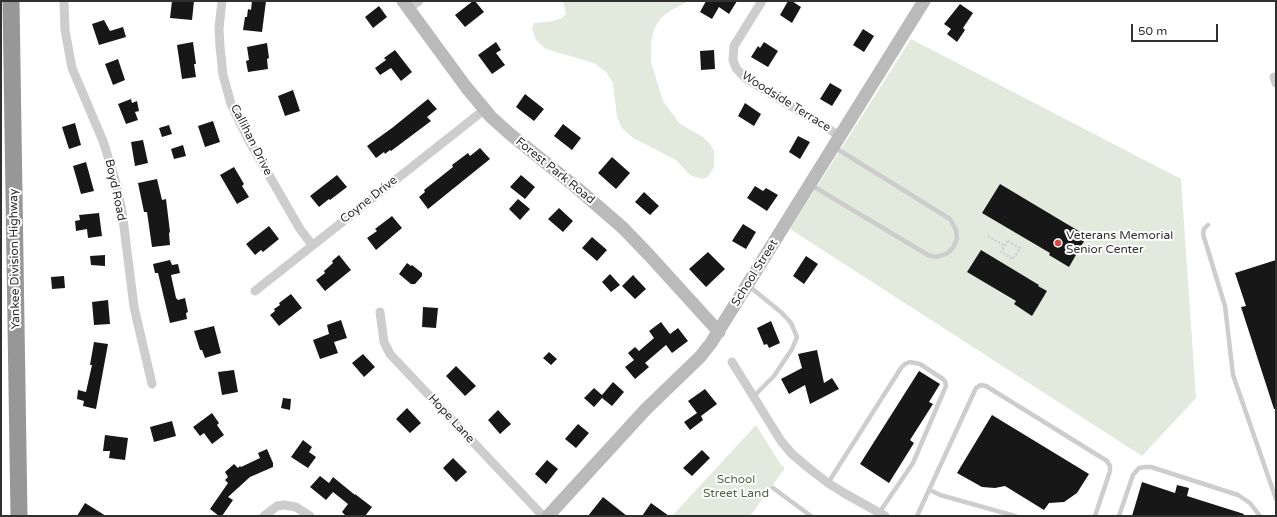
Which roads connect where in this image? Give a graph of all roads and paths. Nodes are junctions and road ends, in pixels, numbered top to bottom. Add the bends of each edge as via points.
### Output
1 (11, 1) edge
2 (64, 1) edge
3 (222, 1) edge
4 (762, 1) edge
5 (924, 1) edge
6 (410, 3) edge
7 (484, 110) junction
8 (836, 141) junction
9 (810, 184) junction
10 (1208, 226) dead end
11 (988, 236) dead end
12 (312, 245) junction
13 (1005, 246) junction
14 (747, 285) junction
15 (255, 291) dead end
16 (380, 312) dead end
17 (719, 332) junction
18 (732, 362) dead end
19 (152, 384) dead end
20 (754, 396) junction
21 (828, 483) junction
22 (773, 488) dead end
23 (930, 490) junction
24 (1276, 499) edge
25 (882, 514) edge
26 (19, 516) edge
27 (264, 516) edge
28 (310, 516) edge
29 (543, 516) edge
30 (548, 516) edge
31 (811, 516) edge
32 (917, 516) edge
33 (1015, 516) edge
34 (1095, 516) edge
35 (1119, 516) edge
36 (1260, 516) edge

1 - 26 highway, Yankee Division Highway
2 - 19 street, Boyd Road via 66,36 72,68 103,141 115,178 122,211 134,307
3 - 12 street, Callihan Drive via 220,47 223,75 231,104 238,122 300,229
4 - 8 street, Woodside Terrace via 734,46 736,68 745,78
5 - 8 street, School Street
6 - 7 street, Forest Park Road
7 - 12 street, Coyne Drive
7 - 17 street, Forest Park Road via 623,228
8 - 9 street, School Street
8 - 9 lane via 950,219 956,230 954,246 943,255 928,255
9 - 14 street, School Street
10 - 24 lane via 1203,234 1225,306 1233,375
11 - 13 path
12 - 15 street, Coyne Drive
13 - 13 path via 1008,241 1020,248 1013,259 1001,252
14 - 17 street, School Street
14 - 20 lane via 782,313 791,323 797,337 792,350 774,376
16 - 29 street, Hope Lane via 384,342 390,354
17 - 30 street, School Street via 700,357 646,409
18 - 20 street
20 - 21 street via 781,441 797,458
21 - 25 street
21 - 25 lane via 904,364 920,364 943,379 946,386 915,459
22 - 31 lane
23 - 32 lane
23 - 33 lane
23 - 34 lane via 976,388 984,385 1108,463 1110,470
27 - 28 street via 277,506 288,505 299,508
35 - 36 lane via 1132,475 1139,468 1148,467 1238,494 1250,503

